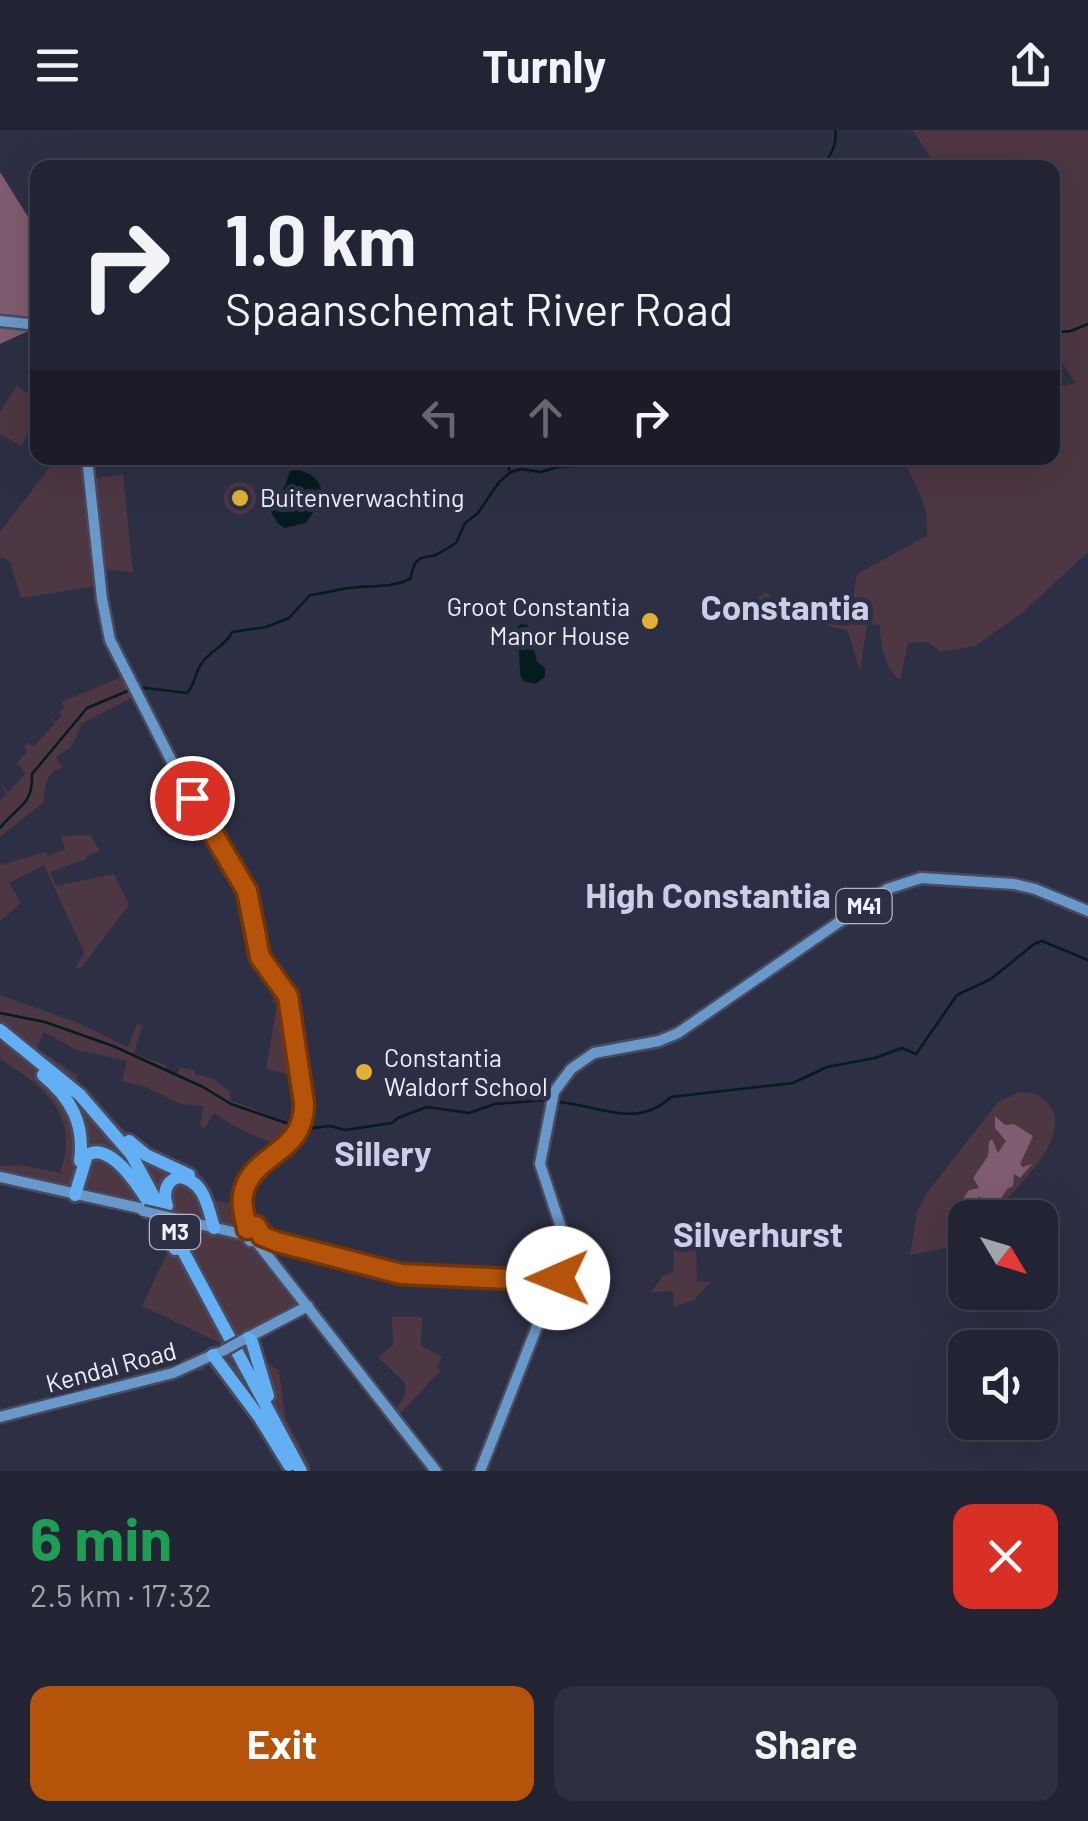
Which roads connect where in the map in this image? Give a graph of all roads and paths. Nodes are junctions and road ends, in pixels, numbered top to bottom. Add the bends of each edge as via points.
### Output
1 (0, 321) edge
2 (30, 324) edge
3 (88, 465) edge
4 (1088, 912) edge
5 (4, 1038) edge
6 (80, 1094) junction
7 (0, 1178) edge
8 (73, 1193) junction
9 (208, 1205) junction
10 (243, 1210) junction
11 (176, 1218) junction
12 (194, 1220) junction
13 (218, 1227) junction
14 (259, 1236) junction
15 (184, 1264) junction
16 (557, 1281) junction
17 (208, 1294) junction
18 (302, 1306) junction
19 (250, 1338) junction
20 (218, 1353) junction
21 (0, 1417) edge
22 (293, 1471) edge
23 (302, 1471) edge
24 (438, 1471) edge
25 (480, 1471) edge

1 - 2 main road
3 - 10 main road via 105,619 115,652 247,891 260,957 292,995 303,1120 292,1140 248,1181
4 - 16 main road, M41 via 1024,885 907,880 678,1033 594,1053 554,1092 540,1164 564,1239
5 - 6 highway, M3
5 - 8 highway via 60,1090 76,1116 82,1147
5 - 15 highway, M3 via 115,1141
6 - 13 highway via 139,1150 197,1181
6 - 17 highway, M3 via 137,1163
7 - 8 main road
8 - 11 main road, bridge
8 - 15 highway via 87,1155 110,1155
9 - 12 highway
9 - 13 highway
9 - 17 highway via 188,1178 174,1178 166,1187 168,1210
10 - 13 main road via 241,1228
10 - 14 main road
11 - 12 main road
11 - 13 main road
12 - 13 main road
13 - 14 main road
14 - 16 main road via 401,1274
14 - 18 main road
15 - 22 highway, M3
16 - 25 main road, M41
17 - 23 highway, M3
18 - 19 main road, Kendal Road
18 - 24 main road
19 - 20 main road, Kendal Road, bridge
19 - 23 highway
20 - 21 main road, Kendal Road via 173,1373
20 - 22 highway

